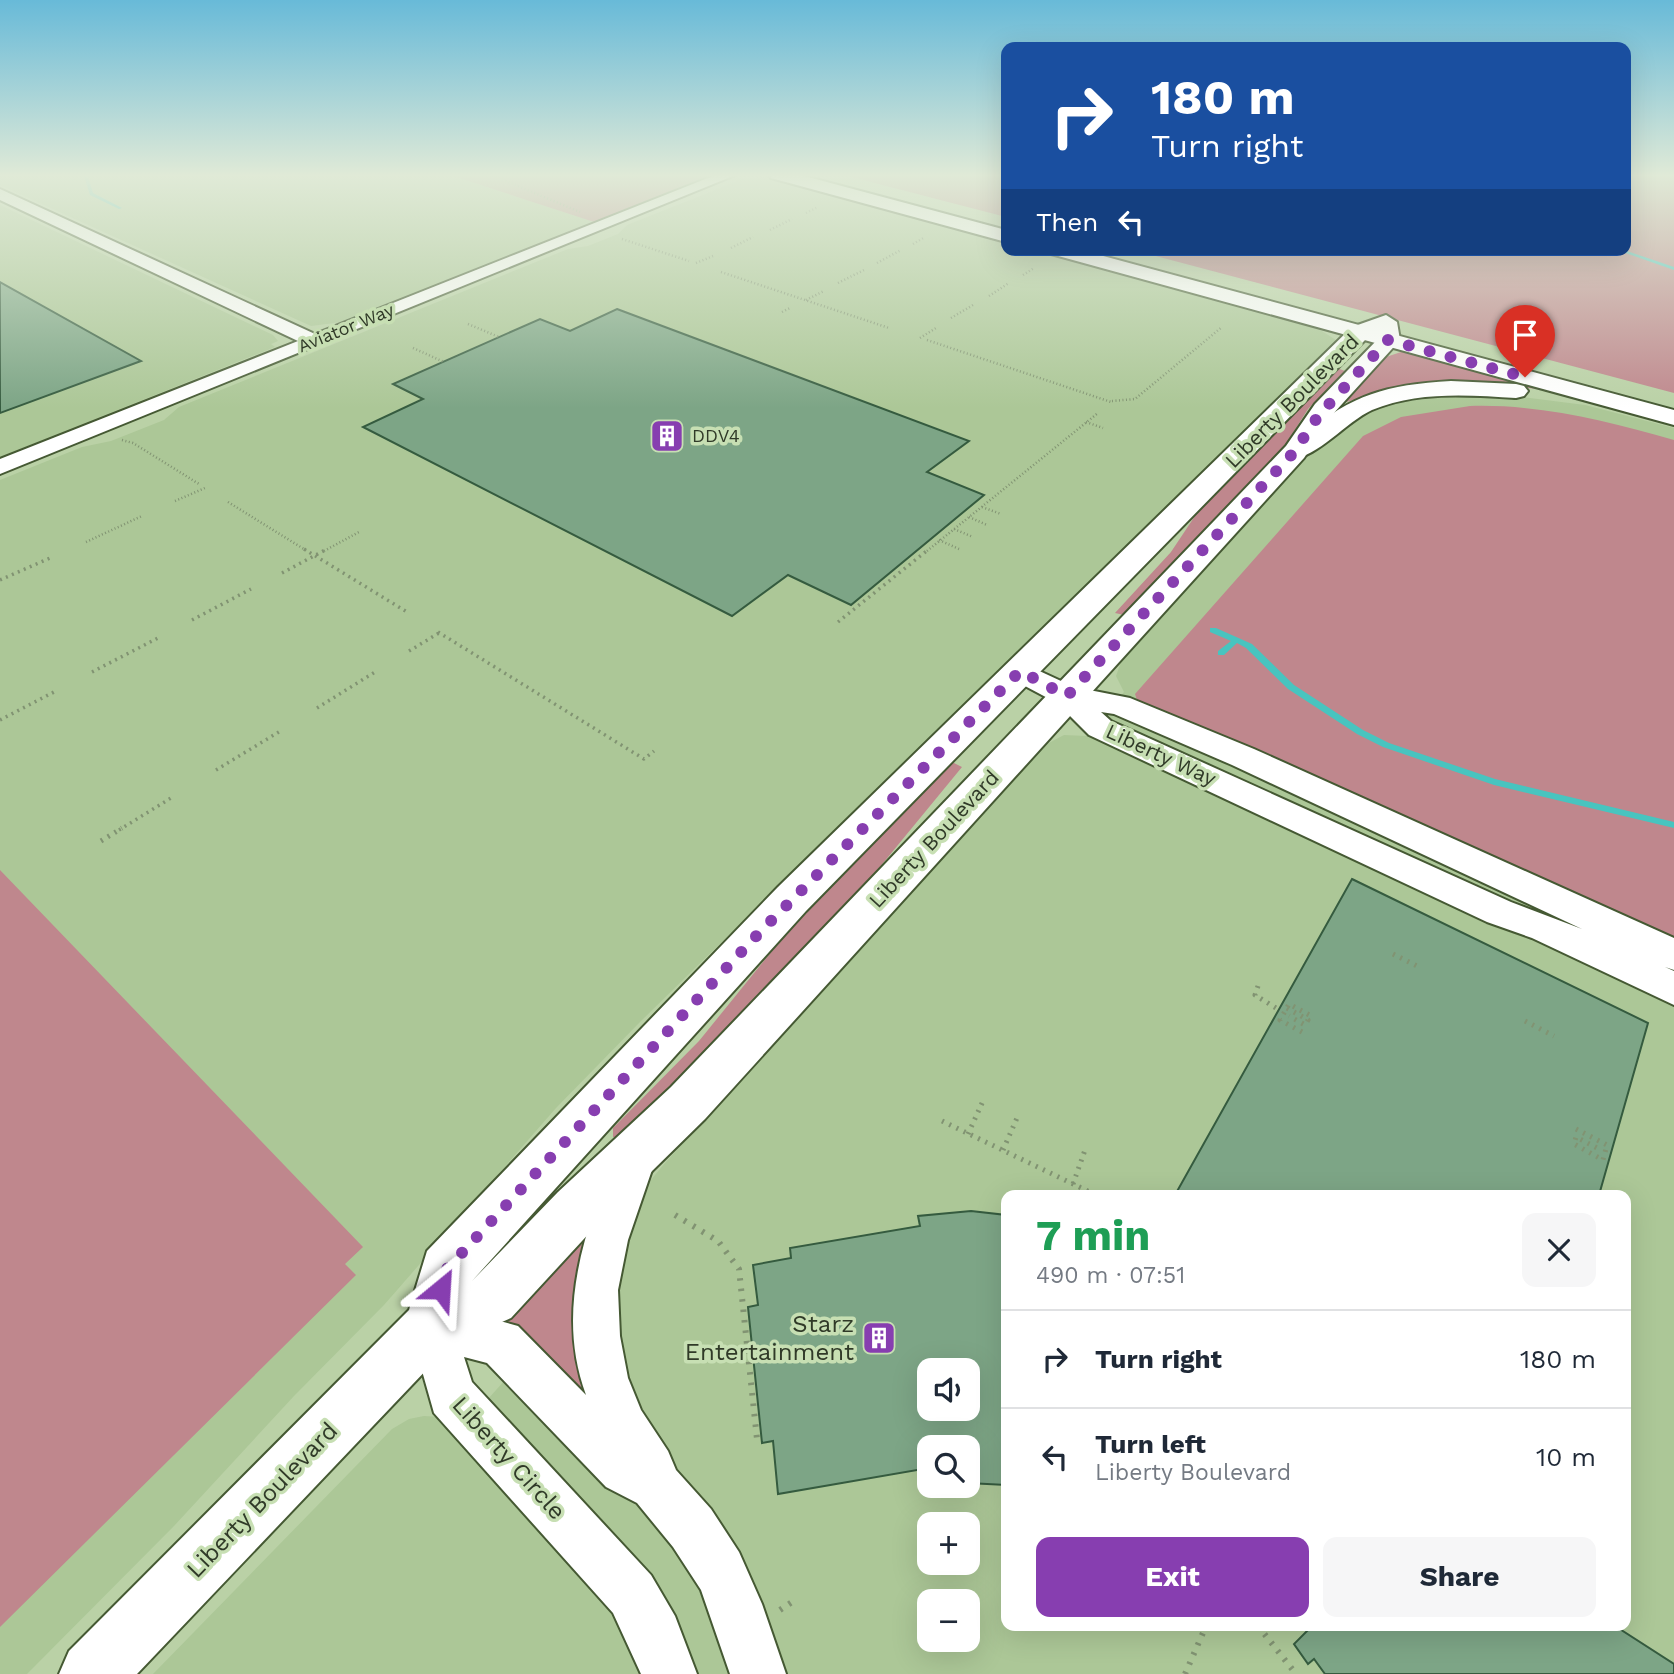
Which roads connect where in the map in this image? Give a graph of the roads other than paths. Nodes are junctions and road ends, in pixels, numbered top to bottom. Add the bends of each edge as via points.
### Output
1 (124, 252) edge
2 (536, 252) edge
3 (1080, 256) edge
4 (1135, 256) edge
5 (1387, 331) junction
6 (1360, 332) junction
7 (314, 341) junction
8 (1674, 399) edge
9 (1674, 420) edge
10 (1294, 452) junction
11 (0, 467) edge
12 (1020, 671) junction
13 (1067, 696) junction
14 (1674, 955) edge
15 (1674, 989) edge
16 (638, 1151) junction
17 (432, 1325) junction
18 (655, 1485) junction
19 (92, 1674) edge
20 (669, 1674) edge
21 (758, 1674) edge

1 - 7 street
2 - 7 street, Aviator Way
3 - 6 street
4 - 5 street
5 - 6 street, Liberty Boulevard
5 - 8 street
5 - 9 street
5 - 10 street, Liberty Boulevard
6 - 12 street, Liberty Boulevard
7 - 11 street, Aviator Way
9 - 10 street via 1537,393 1482,388 1424,391 1357,407
10 - 13 street, Liberty Boulevard
12 - 13 street
12 - 17 street, Liberty Boulevard via 758,934 446,1270
13 - 14 street, Liberty Way via 1120,705 1243,757
13 - 15 street, Liberty Way via 1100,728
13 - 16 street, Liberty Boulevard
16 - 17 street, Liberty Boulevard via 492,1299
16 - 18 street via 606,1240 595,1290 594,1324 607,1390
17 - 18 street via 501,1343 624,1469
17 - 19 street, Liberty Boulevard
17 - 20 street, Liberty Circle via 451,1395 632,1594
18 - 21 street via 692,1528 720,1571

